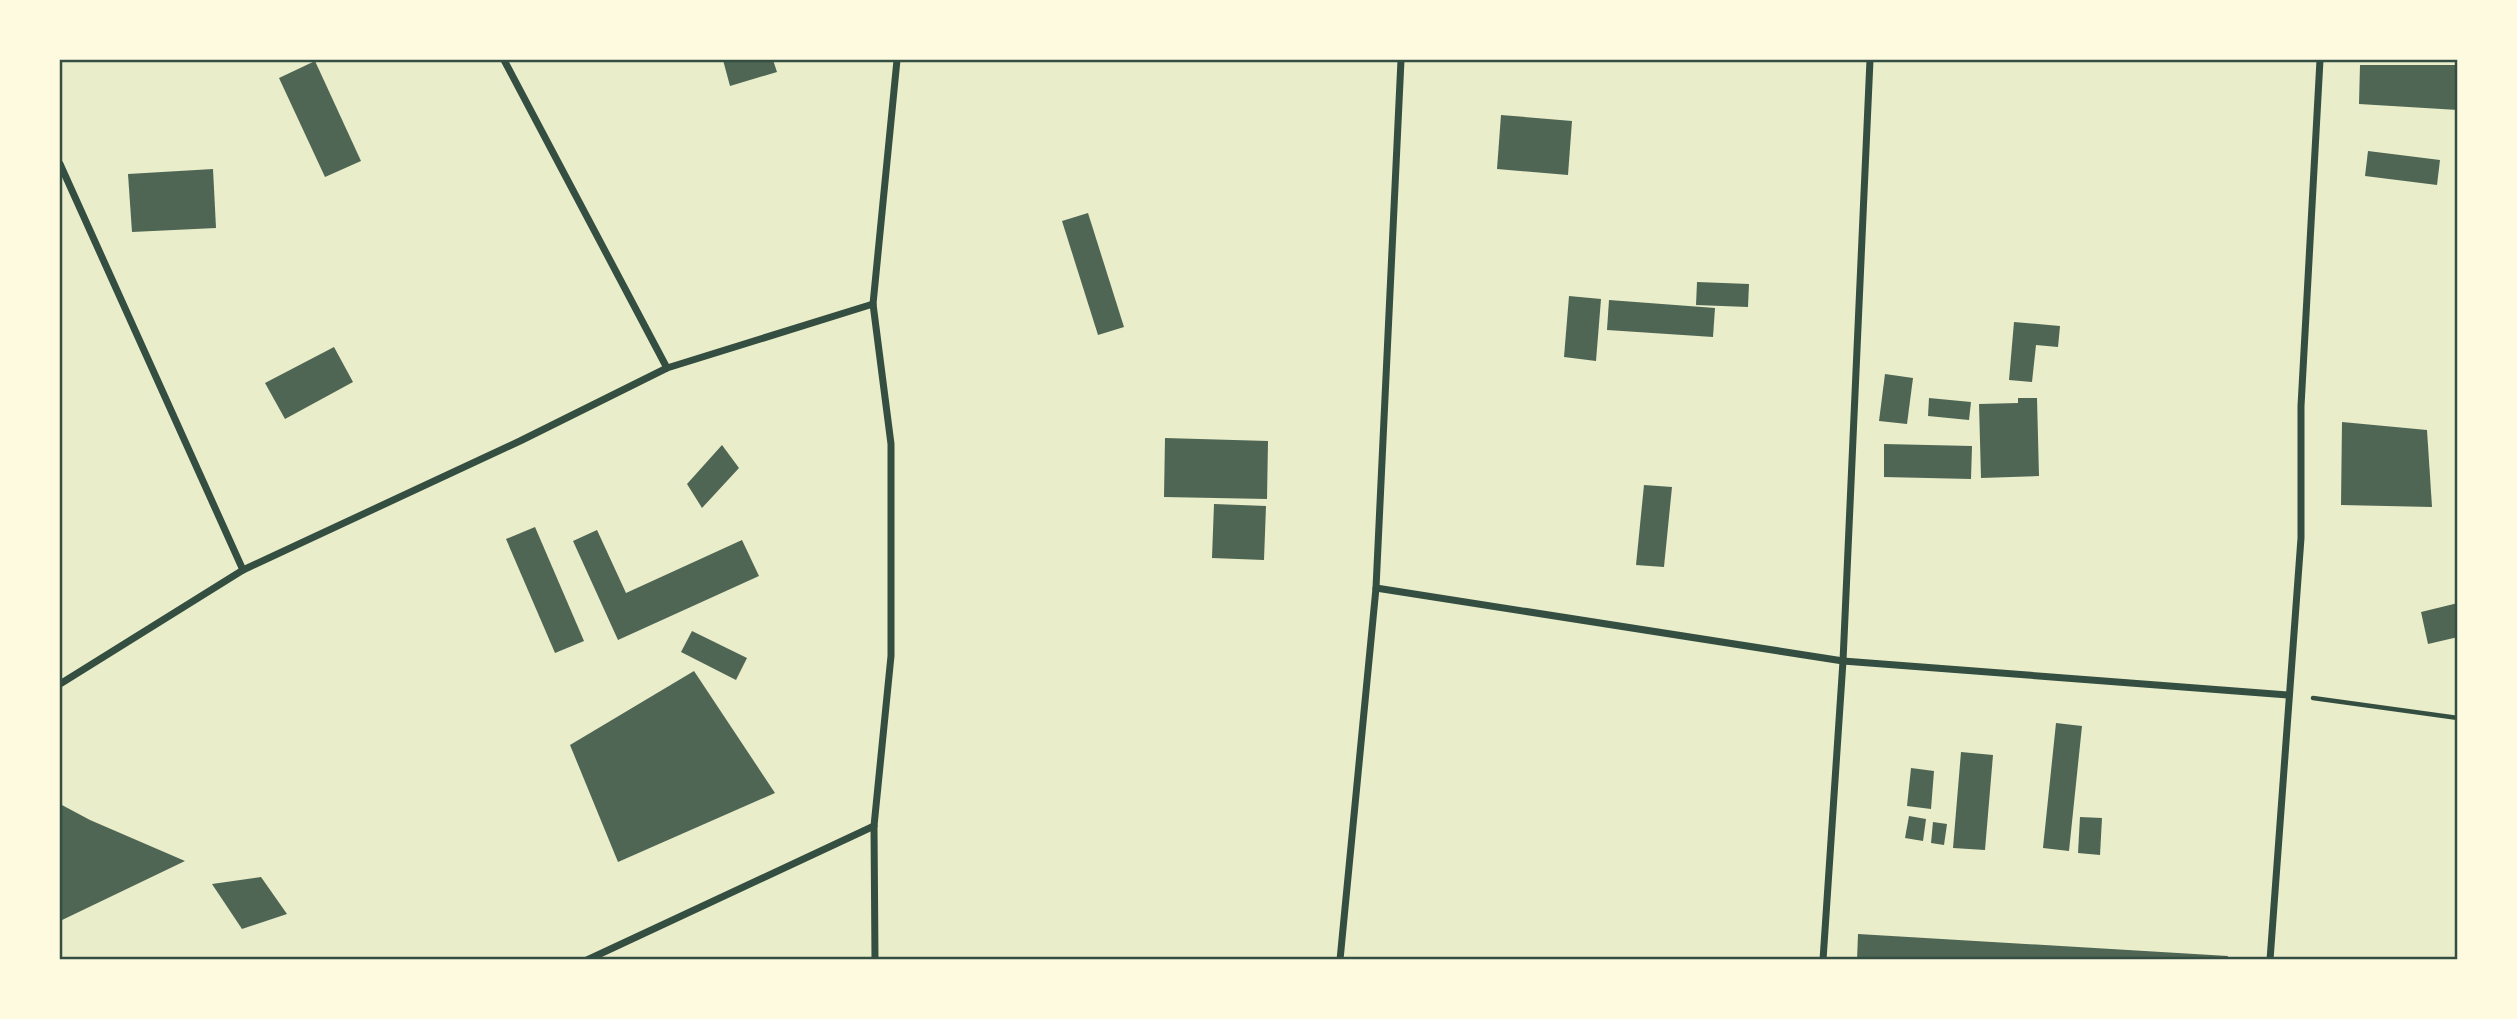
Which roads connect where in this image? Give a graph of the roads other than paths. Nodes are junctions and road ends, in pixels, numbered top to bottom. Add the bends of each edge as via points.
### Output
1 (504, 60) edge
2 (897, 60) edge
3 (1401, 60) edge
4 (1870, 60) edge
5 (2320, 60) edge
6 (60, 164) edge
7 (873, 304) junction
8 (667, 368) junction
9 (243, 570) junction
10 (1376, 588) junction
11 (1843, 661) junction
12 (60, 684) edge
13 (2288, 695) junction
14 (874, 827) junction
15 (587, 960) edge
16 (875, 960) edge
17 (1340, 960) edge
18 (1823, 960) edge
19 (2270, 960) edge

1 - 8 street
2 - 7 street
3 - 10 street
4 - 11 street
5 - 13 street via 2301,406 2301,538
6 - 9 street
7 - 8 street
7 - 14 street via 891,444 891,656
8 - 9 street
9 - 12 street
10 - 11 street
10 - 17 street
11 - 13 street
11 - 18 street
13 - 19 street
14 - 15 street
14 - 16 street

